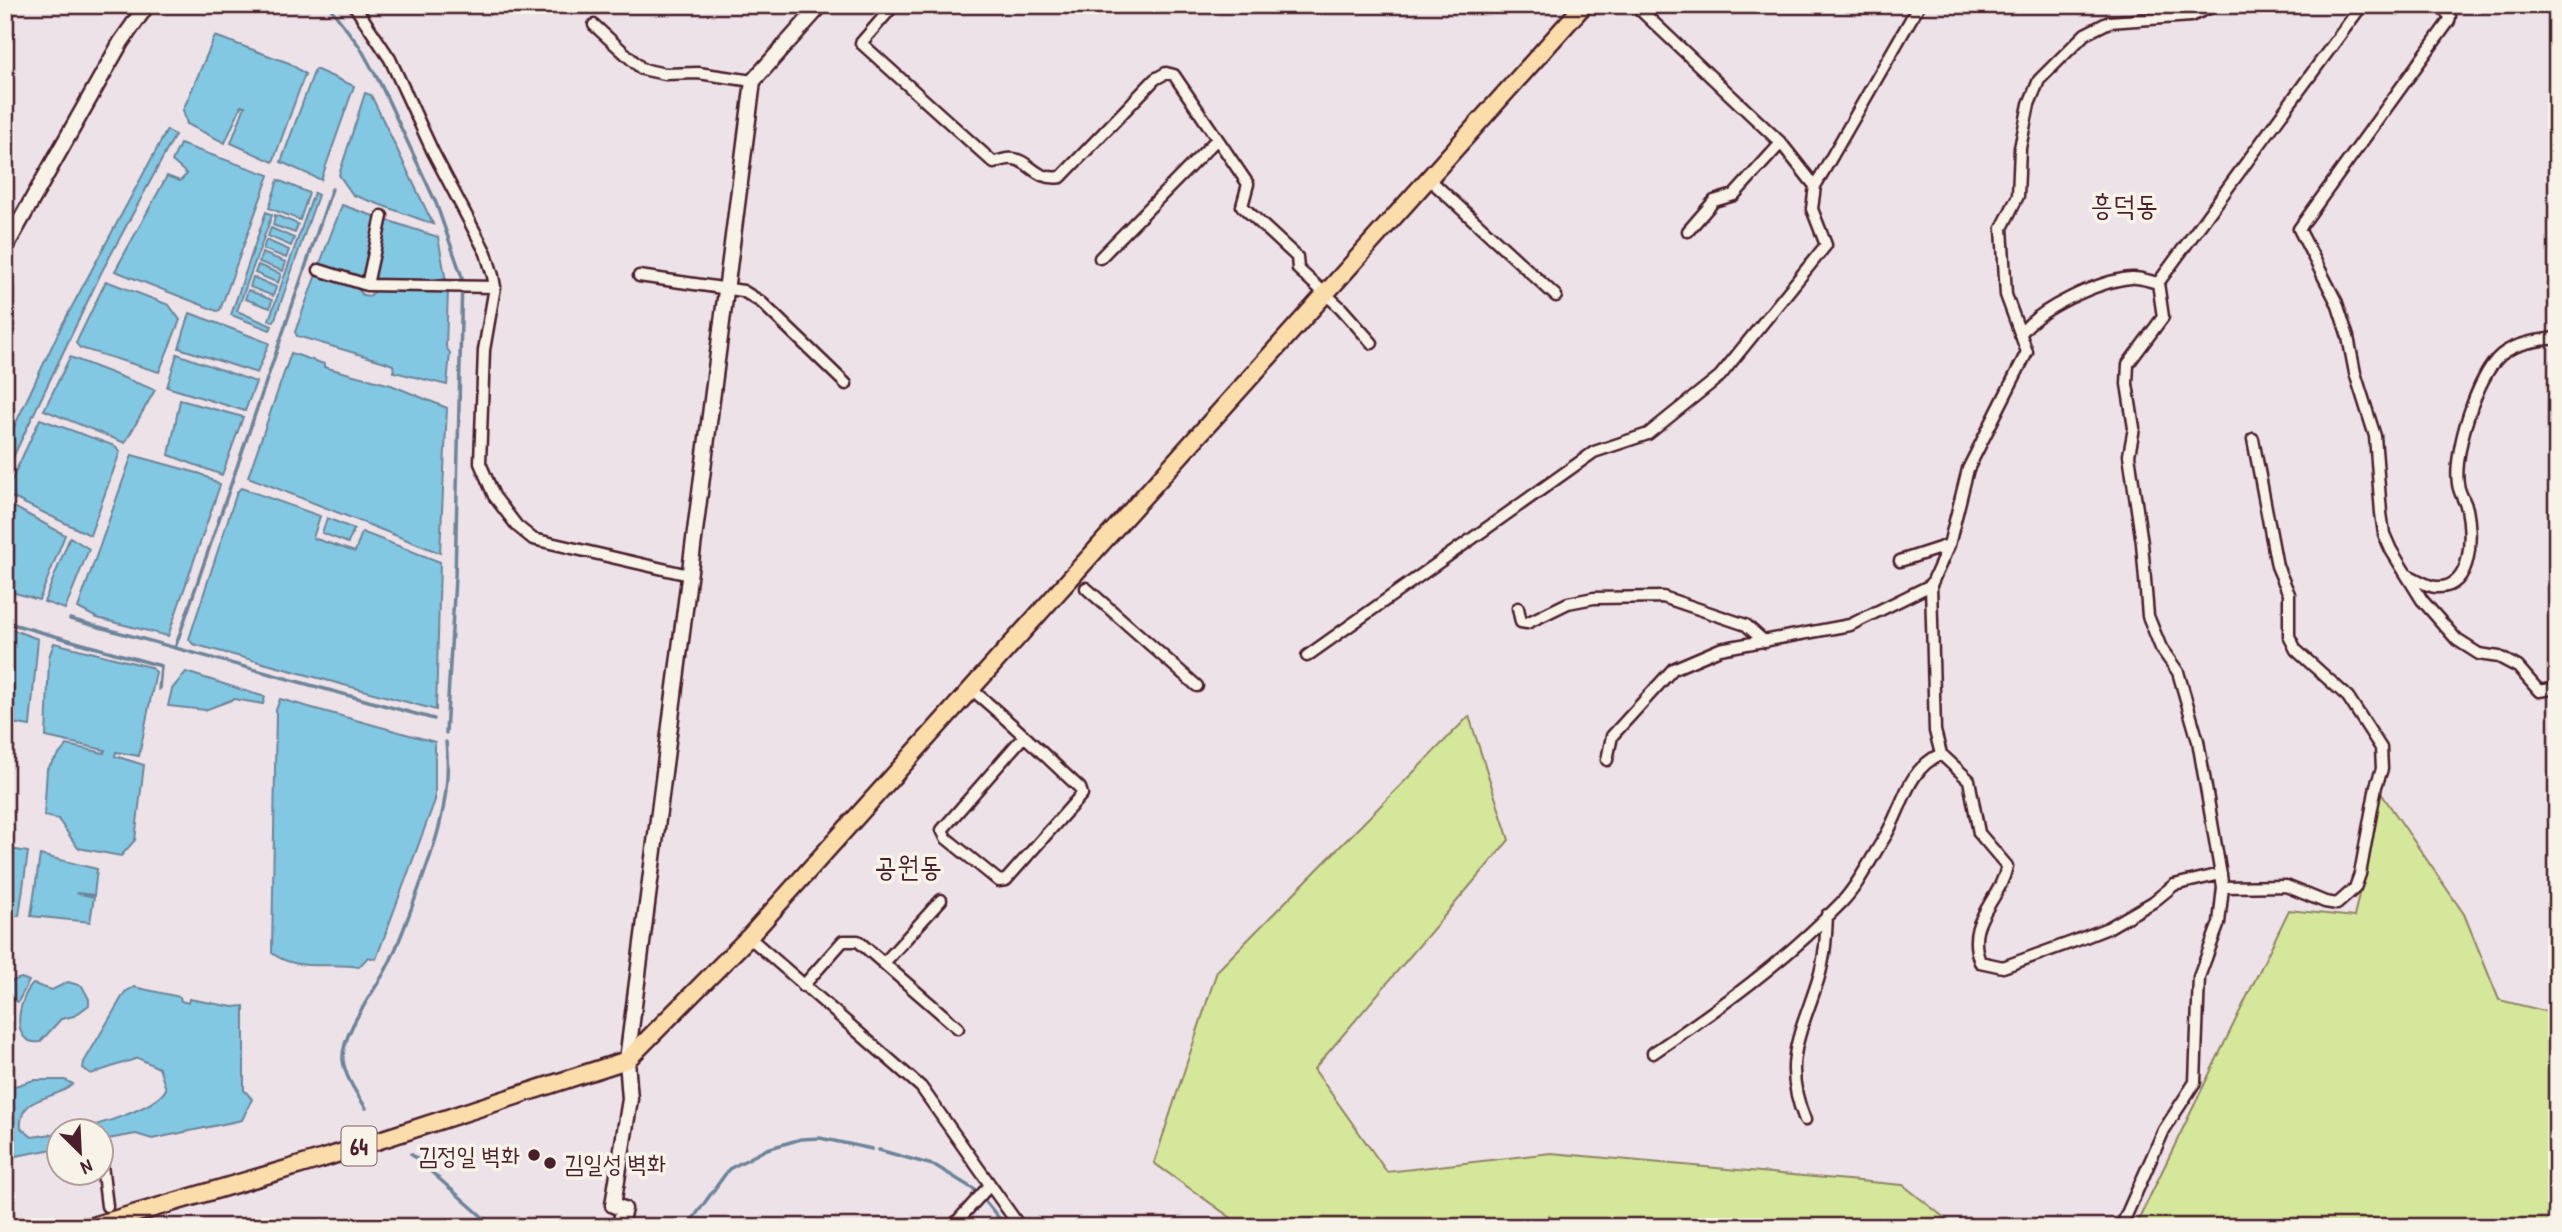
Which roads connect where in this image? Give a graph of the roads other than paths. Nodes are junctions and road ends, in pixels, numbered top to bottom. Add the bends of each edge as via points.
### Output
1 (147, 5) edge
2 (354, 5) edge
3 (821, 5) edge
4 (894, 5) edge
5 (1584, 5) edge
6 (1635, 5) edge
7 (1919, 5) edge
8 (2216, 5) edge
9 (2362, 5) edge
10 (2439, 5) edge
11 (594, 25) dead end
12 (753, 81) junction
13 (1217, 139) junction
14 (1780, 144) junction
15 (1429, 179) junction
16 (1815, 186) junction
17 (382, 216) dead end
18 (1688, 231) dead end
19 (5, 248) edge
20 (1100, 258) dead end
21 (319, 270) dead end
22 (639, 276) dead end
23 (2158, 283) junction
24 (366, 285) junction
25 (495, 287) junction
26 (726, 287) junction
27 (1325, 294) junction
28 (1556, 296) dead end
29 (2020, 335) junction
30 (2557, 338) edge
31 (1372, 344) dead end
32 (846, 384) dead end
33 (2253, 439) dead end
34 (1949, 545) junction
35 (1900, 561) dead end
36 (2406, 574) junction
37 (689, 575) junction
38 (1931, 585) junction
39 (1086, 588) dead end
40 (1518, 608) dead end
41 (1765, 642) junction
42 (1307, 656) dead end
43 (1197, 686) dead end
44 (2557, 688) edge
45 (971, 689) junction
46 (1024, 736) junction
47 (1941, 754) junction
48 (1608, 760) dead end
49 (2221, 874) junction
50 (2223, 887) junction
51 (941, 900) dead end
52 (1827, 915) junction
53 (749, 937) junction
54 (885, 962) junction
55 (803, 986) junction
56 (958, 1028) dead end
57 (1653, 1053) dead end
58 (627, 1060) junction
59 (1805, 1120) dead end
60 (990, 1185) junction
61 (105, 1186) edge
62 (107, 1206) dead end
63 (89, 1227) edge
64 (619, 1227) edge
65 (952, 1227) edge
66 (1020, 1227) edge
67 (2121, 1227) edge

1 - 19 main road via 121,42
2 - 25 street via 390,59 485,253
3 - 12 main road
4 - 13 street via 860,43 994,163 1021,158 1039,176 1061,177 1166,73 1174,75
5 - 15 main road
6 - 14 street
7 - 16 street
8 - 29 street via 2191,16 2109,22 2085,34 2039,80 2020,148 2018,196 2002,228 2006,295
9 - 23 street
10 - 36 street via 2449,20 2299,229 2331,291 2348,337 2375,436 2384,534
11 - 12 street via 642,69
12 - 26 main road
13 - 20 street
13 - 27 street via 1248,184 1242,206 1297,257 1298,269
14 - 16 street
14 - 18 street via 1734,195 1714,201
15 - 27 main road
15 - 28 street
16 - 42 street via 1812,209 1826,245 1720,376 1647,434 1594,452
17 - 24 street
21 - 24 street
22 - 26 street
23 - 29 street via 2133,277 2090,291 2036,316
23 - 49 street via 2163,317 2128,364 2134,428 2129,454 2148,616 2161,648 2178,672 2198,741
24 - 25 street
25 - 37 street via 484,350 480,463 494,496 533,539
26 - 32 street via 761,302
26 - 37 main road
27 - 31 street
27 - 45 main road
29 - 34 street via 2027,352 1968,469
30 - 36 street via 2502,354 2490,367 2469,415 2458,461 2458,485 2470,533 2469,557 2462,575 2436,587
33 - 50 street via 2277,566 2289,594 2289,636 2296,650 2348,697 2381,748 2382,769 2360,874 2348,896 2337,904 2286,886
34 - 35 street
34 - 38 street
36 - 44 street via 2457,639 2479,654 2518,667 2539,691
37 - 58 main road
38 - 41 street via 1850,625
38 - 47 street via 1935,731
39 - 43 street
40 - 41 street via 1521,622 1527,623 1568,603 1594,598 1663,597 1746,625
41 - 48 street via 1720,649 1674,669 1612,736
45 - 46 street
45 - 53 main road
46 - 46 street via 1082,794 1006,880 999,881 942,830
47 - 49 street via 1969,780 1979,833 2007,866 1975,932 1980,962 2003,967 2075,941 2108,928 2174,885
47 - 52 street via 1928,759 1912,777 1887,834 1843,901
49 - 50 street
50 - 67 street via 2219,923 2199,977 2195,1082 2164,1129
51 - 54 street
52 - 57 street via 1738,996
52 - 59 street via 1826,948 1794,1055 1794,1090
53 - 55 street
53 - 58 main road
54 - 55 street via 859,941 843,941
54 - 56 street
55 - 60 street via 921,1087
58 - 63 main road, 64
58 - 64 main road via 630,1098 613,1205 624,1209
60 - 65 street
60 - 66 street
61 - 62 street

